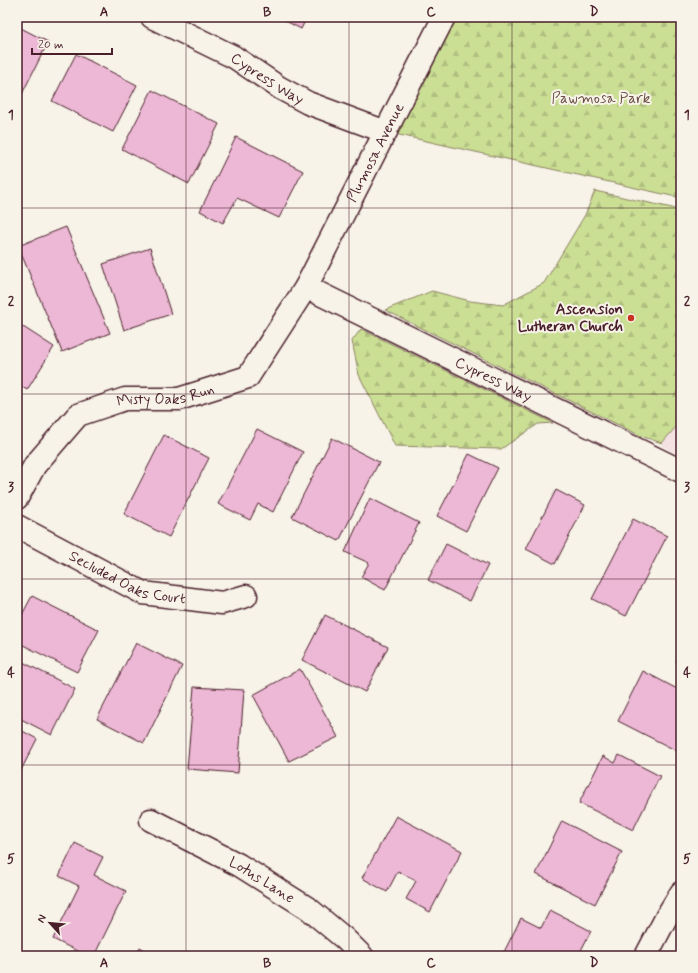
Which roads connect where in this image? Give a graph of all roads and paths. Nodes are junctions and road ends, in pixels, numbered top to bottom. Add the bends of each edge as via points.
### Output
1 (152, 17) edge
2 (444, 17) edge
3 (182, 24) edge
4 (386, 132) junction
5 (306, 287) junction
6 (681, 471) edge
7 (17, 498) edge
8 (17, 526) edge
9 (246, 596) dead end
10 (151, 820) dead end
11 (681, 893) edge
12 (362, 956) edge
13 (646, 956) edge

1 - 3 street, Cypress Way
2 - 4 street, Plumosa Avenue
3 - 4 street, Cypress Way via 280,88 308,103
4 - 5 street, Plumosa Avenue
5 - 6 street, Cypress Way
5 - 7 street, Misty Oaks Run via 248,378 179,399 125,400 78,415 35,465
8 - 9 street, Secluded Oaks Court via 143,593 222,603
10 - 12 street, Lotus Lane via 240,865 309,909
11 - 13 street

